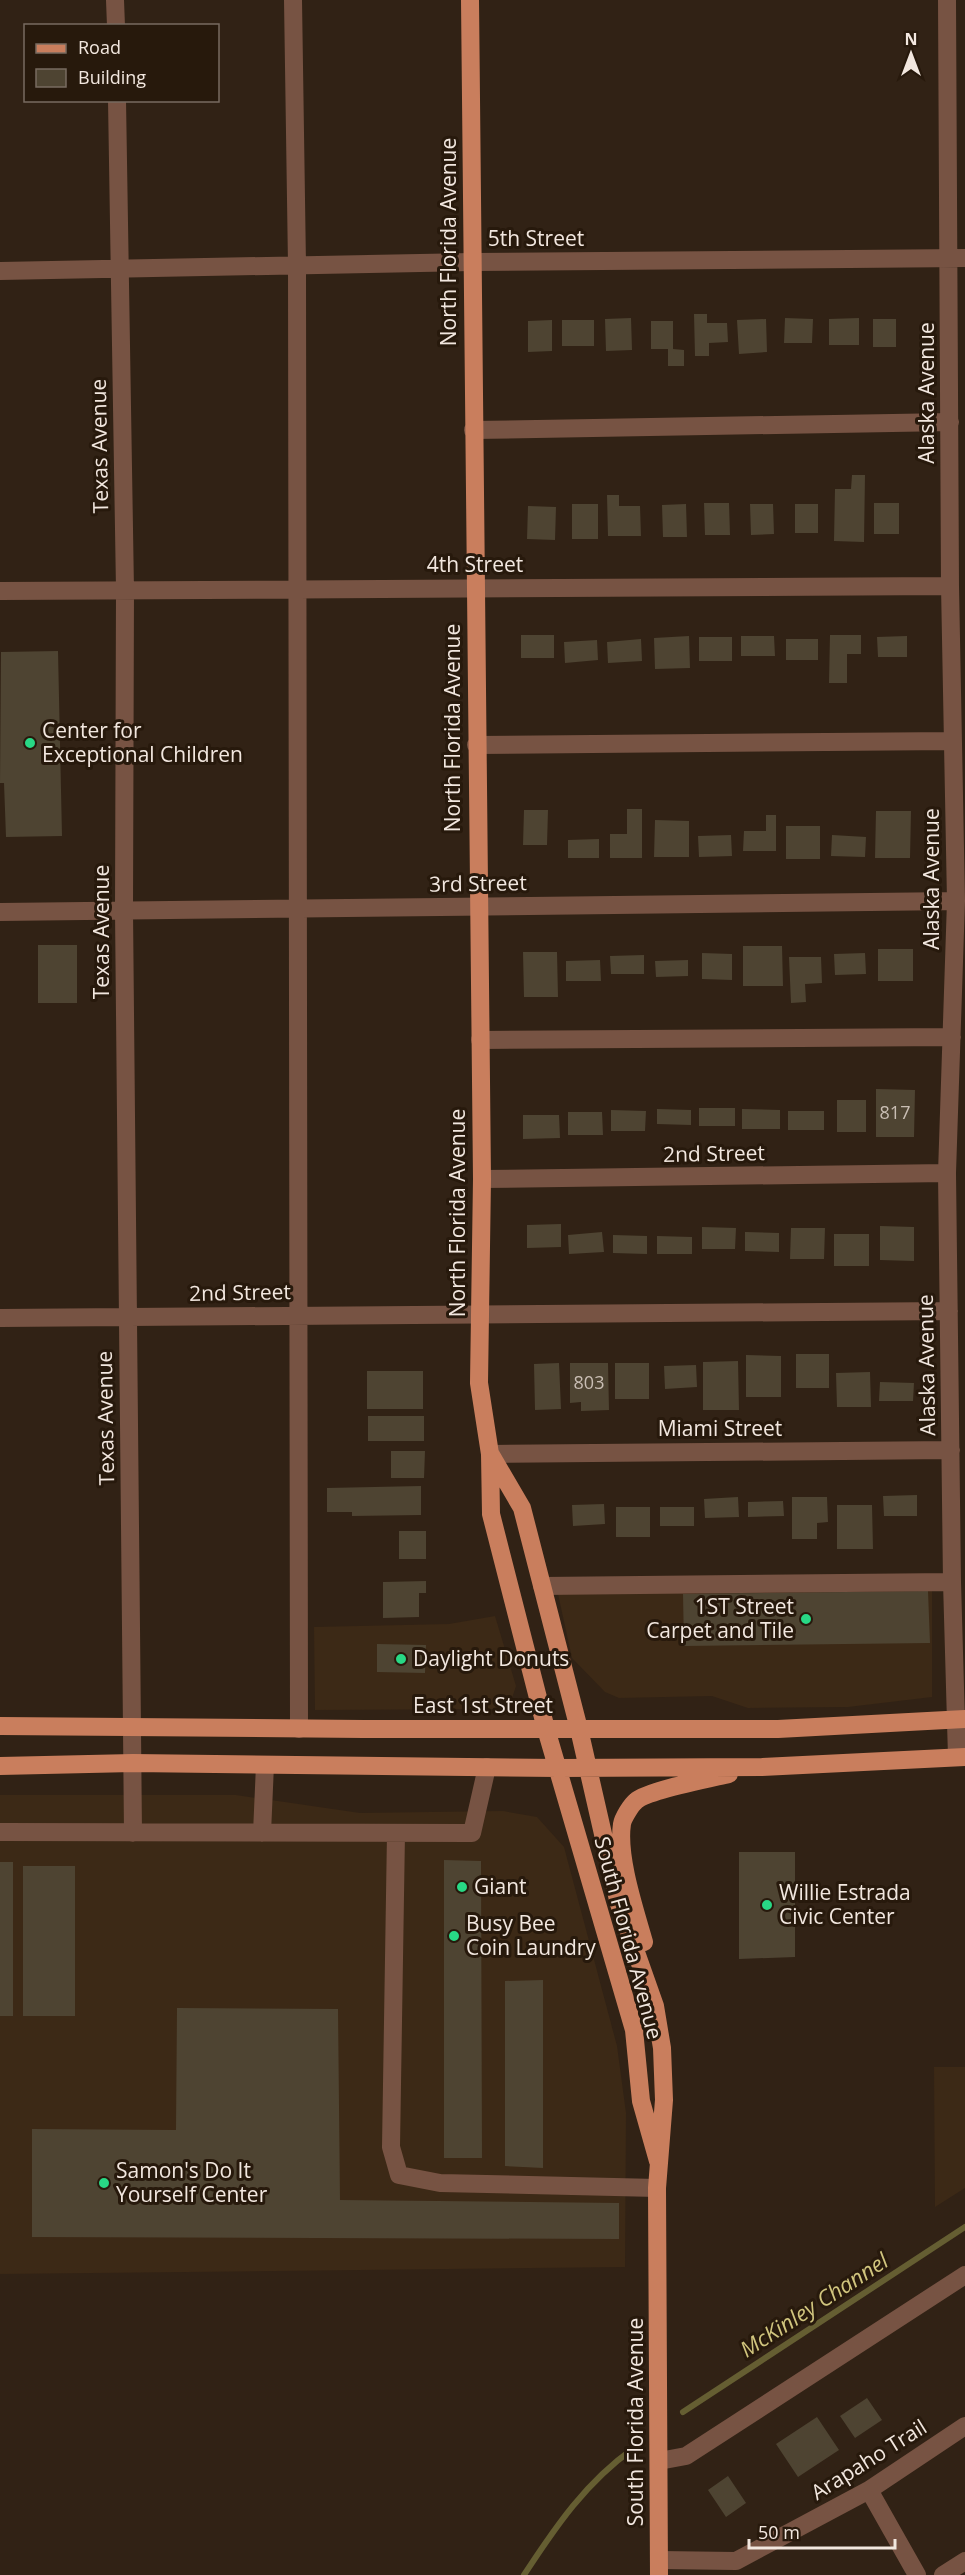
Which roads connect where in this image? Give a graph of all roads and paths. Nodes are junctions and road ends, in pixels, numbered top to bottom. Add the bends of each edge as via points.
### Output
1 (115, 0) edge
2 (292, 0) edge
3 (470, 0) edge
4 (947, 0) edge
5 (116, 24) edge
6 (117, 102) edge
7 (956, 134) edge
8 (957, 258) edge
9 (472, 262) junction
10 (297, 265) junction
11 (120, 269) junction
12 (0, 271) edge
13 (950, 422) junction
14 (473, 430) junction
15 (950, 586) junction
16 (475, 588) junction
17 (297, 589) junction
18 (125, 590) junction
19 (0, 591) edge
20 (953, 741) junction
21 (476, 745) junction
22 (956, 901) junction
23 (477, 906) junction
24 (297, 909) junction
25 (123, 911) junction
26 (0, 912) edge
27 (952, 1037) junction
28 (480, 1040) junction
29 (947, 1173) junction
30 (482, 1179) junction
31 (949, 1311) junction
32 (481, 1312) junction
33 (297, 1315) junction
34 (127, 1317) junction
35 (0, 1318) edge
36 (951, 1450) junction
37 (490, 1454) junction
38 (952, 1582) junction
39 (542, 1586) junction
40 (960, 1719) edge
41 (0, 1726) edge
42 (132, 1728) junction
43 (299, 1728) junction
44 (546, 1728) junction
45 (579, 1729) junction
46 (961, 1757) edge
47 (133, 1763) junction
48 (265, 1765) junction
49 (0, 1766) edge
50 (487, 1767) junction
51 (762, 1767) junction
52 (558, 1768) junction
53 (588, 1768) junction
54 (0, 1832) edge
55 (133, 1833) junction
56 (262, 1833) junction
57 (396, 1833) junction
58 (655, 2006) junction
59 (658, 2161) junction
60 (657, 2188) junction
61 (965, 2275) edge
62 (965, 2426) edge
63 (659, 2461) junction
64 (869, 2490) junction
65 (965, 2561) edge
66 (659, 2568) edge
67 (917, 2575) edge
68 (943, 2575) edge

1 - 5 street
2 - 10 street
3 - 9 main road, North Florida Avenue
4 - 7 street, Alaska Avenue
6 - 11 street, Texas Avenue
7 - 8 street, Alaska Avenue
8 - 9 street, 5th Street
8 - 13 street, Alaska Avenue
9 - 10 street, 5th Street
9 - 14 main road, North Florida Avenue
10 - 11 street, 5th Street
10 - 17 street
11 - 12 street, 5th Street
11 - 18 street, Texas Avenue
13 - 14 street
13 - 15 street, Alaska Avenue
14 - 16 main road, North Florida Avenue
15 - 16 street, 4th Street
15 - 20 street, Alaska Avenue
16 - 17 street, 4th Street
16 - 21 main road, North Florida Avenue
17 - 18 street, 4th Street
17 - 24 street
18 - 19 street, 4th Street
18 - 25 street, Texas Avenue
20 - 21 street
20 - 22 street, Alaska Avenue
21 - 23 main road, North Florida Avenue
22 - 23 street, 3rd Street
22 - 27 street, Alaska Avenue
23 - 24 street, 3rd Street
23 - 28 main road, North Florida Avenue
24 - 25 street, 3rd Street
24 - 33 street
25 - 26 street, 3rd Street
25 - 34 street, Texas Avenue
27 - 28 street
27 - 29 street, Alaska Avenue
28 - 30 main road, North Florida Avenue
29 - 30 street, 2nd Street
29 - 31 street, Alaska Avenue
30 - 32 main road, North Florida Avenue
31 - 32 street, 2nd Street
31 - 36 street, Alaska Avenue
32 - 33 street, 2nd Street
32 - 37 main road, North Florida Avenue via 478,1383
33 - 34 street, 2nd Street
33 - 43 street
34 - 35 street, 2nd Street
34 - 42 street, Texas Avenue
36 - 37 street, Miami Street
36 - 38 street, Alaska Avenue
37 - 39 main road, North Florida Avenue via 522,1508
37 - 44 main road, North Florida Avenue via 491,1514
38 - 39 street
38 - 40 street, Alaska Avenue
39 - 45 main road, North Florida Avenue
40 - 45 main road, East 1st Street via 778,1729
40 - 46 street, Alaska Avenue
41 - 42 main road, East 1st Street
42 - 43 main road, East 1st Street
42 - 47 street, Texas Avenue
43 - 44 main road, East 1st Street
44 - 45 main road, East 1st Street
44 - 52 main road, South Florida Avenue
45 - 53 main road, North Florida Avenue
46 - 51 main road
47 - 48 main road
47 - 49 main road
47 - 55 street, Texas Avenue
48 - 50 main road
48 - 56 street
50 - 52 main road
50 - 57 street via 472,1833
51 - 53 main road
51 - 58 main road via 673,1787 636,1800 622,1823 629,1892 650,1962
52 - 53 main road
52 - 59 main road, South Florida Avenue via 634,2030 640,2101
53 - 58 main road, South Florida Avenue via 618,1904
54 - 55 street
55 - 56 street
56 - 57 street
57 - 60 street via 391,2147 399,2175 440,2183
58 - 59 main road, South Florida Avenue via 664,2100
59 - 60 main road, South Florida Avenue
60 - 63 main road, South Florida Avenue
61 - 63 street via 686,2456
62 - 64 street, Arapaho Trail
63 - 66 main road, South Florida Avenue
64 - 66 street, Arapaho Trail via 736,2561
64 - 67 street
65 - 68 street

